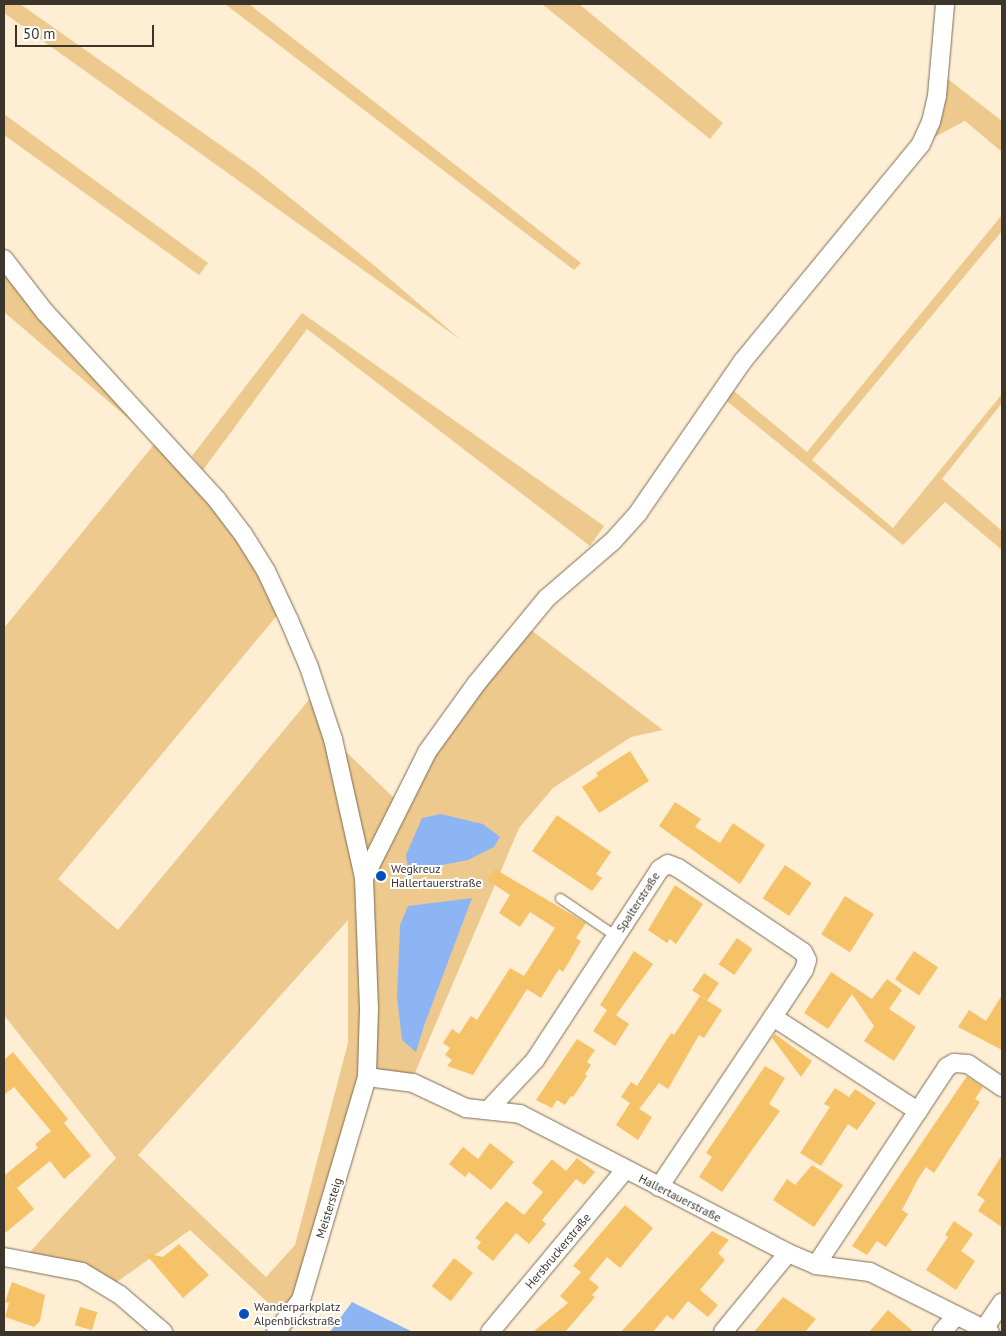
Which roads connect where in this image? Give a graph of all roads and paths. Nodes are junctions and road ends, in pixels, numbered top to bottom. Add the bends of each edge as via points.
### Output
1 (945, 4) edge
2 (4, 259) edge
3 (364, 878) junction
4 (560, 898) dead end
5 (616, 936) junction
6 (774, 1017) junction
7 (367, 1077) junction
8 (1002, 1086) edge
9 (489, 1108) junction
10 (918, 1110) junction
11 (626, 1170) junction
12 (659, 1187) junction
13 (788, 1252) junction
14 (4, 1257) edge
15 (816, 1265) junction
16 (1002, 1302) edge
17 (956, 1316) junction
18 (156, 1331) edge
19 (987, 1331) edge
20 (276, 1332) edge
21 (490, 1332) edge
22 (722, 1332) edge
23 (942, 1332) edge

1 - 3 street via 937,96 931,122 921,144 742,362 638,513 613,541 547,598 476,684 427,752
2 - 3 street, Meistersteig via 45,312 217,500 266,571 310,667 330,730
3 - 7 street, Meistersteig via 370,1008
4 - 5 lane
5 - 6 street, Spalterstraße via 660,869 668,864 678,868 804,952 807,960 804,970
5 - 9 street, Spalterstraße via 535,1060
6 - 10 street
6 - 12 street, Spalterstraße
7 - 9 street, Hallertauerstraße via 413,1083 466,1108 480,1111
7 - 20 street, Meistersteig via 301,1300
8 - 10 street via 968,1064 954,1062 947,1067
9 - 11 street, Hallertauerstraße via 520,1114
10 - 15 street
11 - 12 street, Hallertauerstraße
11 - 21 street, Hersbruckerstraße
12 - 13 street, Hallertauerstraße
13 - 15 street, Hallertauerstraße
13 - 22 street
14 - 18 street via 82,1272 120,1295
15 - 17 street, Hallertauerstraße via 870,1272
16 - 19 street
17 - 19 street, Hallertauerstraße
17 - 23 street

